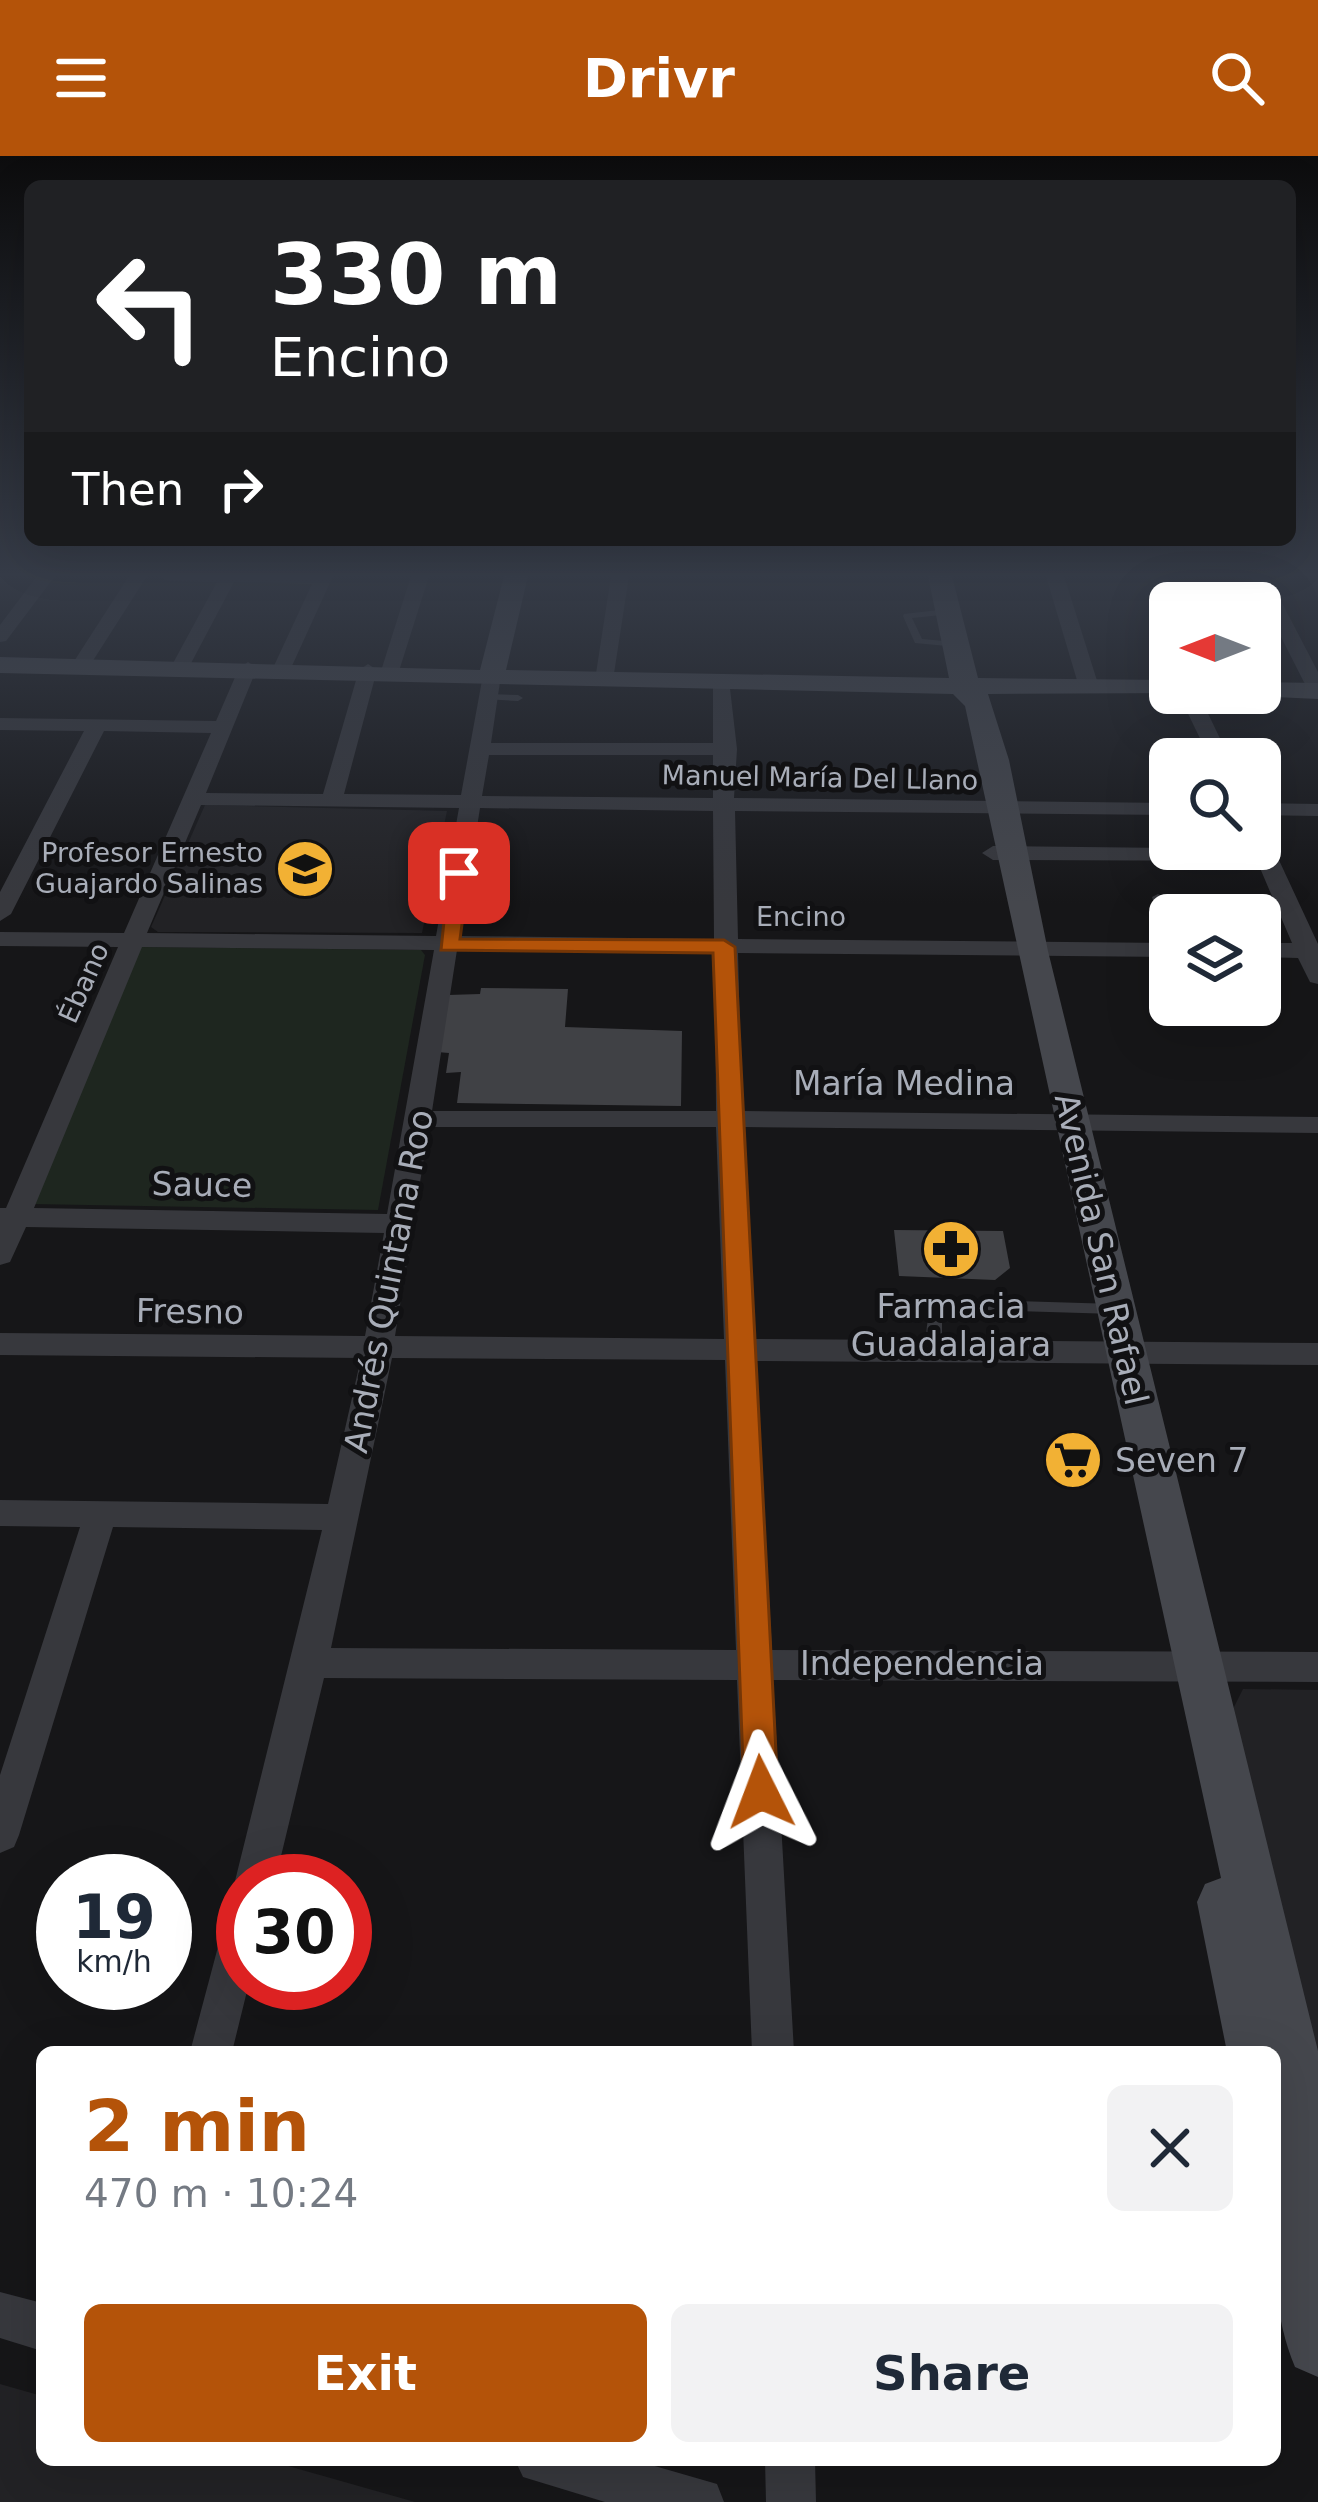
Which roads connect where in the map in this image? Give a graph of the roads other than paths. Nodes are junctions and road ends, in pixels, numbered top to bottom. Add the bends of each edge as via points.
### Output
1 (241, 685) edge
2 (374, 685) edge
3 (470, 685) edge
4 (500, 685) edge
5 (546, 685) edge
6 (722, 685) edge
7 (966, 685) edge
8 (1075, 685) edge
9 (1088, 687) joint
10 (1149, 688) edge
11 (499, 690) junction
12 (1281, 690) edge
13 (1318, 690) edge
14 (0, 724) edge
15 (97, 725) junction
16 (224, 727) junction
17 (478, 748) junction
18 (727, 749) junction
19 (195, 799) junction
20 (332, 800) junction
21 (470, 802) junction
22 (726, 803) junction
23 (992, 807) junction
24 (1149, 809) edge
25 (1281, 809) edge
26 (1318, 810) edge
27 (1149, 850) edge
28 (1001, 852) junction
29 (1273, 870) edge
30 (0, 914) edge
31 (0, 939) edge
32 (135, 941) junction
33 (448, 945) junction
34 (724, 947) junction
35 (1022, 949) junction
36 (1149, 950) edge
37 (1281, 950) edge
38 (1312, 951) edge
39 (1318, 977) edge
40 (419, 1119) junction
41 (1061, 1119) junction
42 (729, 1120) junction
43 (1318, 1125) edge
44 (7, 1217) edge
45 (402, 1224) junction
46 (0, 1255) edge
47 (1105, 1309) junction
48 (0, 1345) edge
49 (378, 1350) junction
50 (739, 1354) junction
51 (934, 1354) junction
52 (1115, 1354) junction
53 (1318, 1354) edge
54 (0, 1513) edge
55 (100, 1516) junction
56 (341, 1517) junction
57 (754, 1662) junction
58 (310, 1663) junction
59 (1188, 1665) junction
60 (1318, 1666) edge
61 (0, 1835) edge
62 (262, 1854) edge
63 (222, 2010) edge
64 (214, 2046) edge
65 (773, 2046) edge
66 (1257, 2046) edge
67 (1268, 2046) edge
68 (1281, 2110) edge
69 (1294, 2172) edge
70 (0, 2315) edge
71 (36, 2325) edge
72 (1318, 2344) edge
73 (563, 2466) edge
74 (790, 2466) edge
75 (698, 2502) edge
76 (791, 2502) edge

1 - 16 street, Ébano
2 - 20 street
3 - 11 street
4 - 11 street
5 - 11 street
6 - 18 street
7 - 23 street, Avenida San Rafael
8 - 9 street
9 - 10 street
11 - 17 street, Andrés Quintana Roo
12 - 13 street
14 - 15 street
15 - 16 street
15 - 30 street
16 - 19 street, Ébano
17 - 18 street
17 - 21 street, Andrés Quintana Roo
18 - 22 street
19 - 20 street, Manuel María Del Llano
19 - 32 street, Ébano
20 - 21 street, Manuel María Del Llano
21 - 22 street, Manuel María Del Llano
21 - 33 street, Andrés Quintana Roo
22 - 23 street, Manuel María Del Llano
22 - 34 street
23 - 24 street, Manuel María Del Llano
23 - 28 street, Avenida San Rafael
25 - 26 street
27 - 28 street
28 - 35 street, Avenida San Rafael
29 - 38 street
31 - 32 street, Encino
32 - 33 street, Encino
32 - 44 street, Ébano
33 - 34 street, Encino
33 - 40 street, Andrés Quintana Roo
34 - 35 street, Encino
34 - 42 street
35 - 36 street, Encino
35 - 41 street, Avenida San Rafael
37 - 38 street
38 - 39 street
40 - 42 street, María Medina
40 - 45 street, Andrés Quintana Roo
41 - 42 street, María Medina
41 - 43 street, María Medina
41 - 47 street, Avenida San Rafael
42 - 50 street
44 - 45 street, Sauce
44 - 46 street, Ébano
45 - 49 street, Andrés Quintana Roo
47 - 51 lane via 944,1304 934,1314
47 - 52 street, Avenida San Rafael
48 - 49 street, Fresno
49 - 50 street, Fresno
49 - 56 street, Andrés Quintana Roo
50 - 51 street, Fresno
50 - 57 street
51 - 52 street, Fresno
52 - 53 street, Fresno
52 - 59 street, Avenida San Rafael
54 - 55 street
55 - 56 street
55 - 61 street
56 - 58 street, Andrés Quintana Roo
57 - 58 street, Independencia
57 - 59 street, Independencia
57 - 65 street
58 - 62 street, Andrés Quintana Roo
59 - 60 street, Independencia
59 - 66 street, Avenida San Rafael
59 - 67 street, Avenida San Rafael
63 - 64 street
68 - 69 street, Avenida San Rafael
69 - 72 street, Avenida San Rafael
70 - 71 street
73 - 75 street
74 - 76 street

